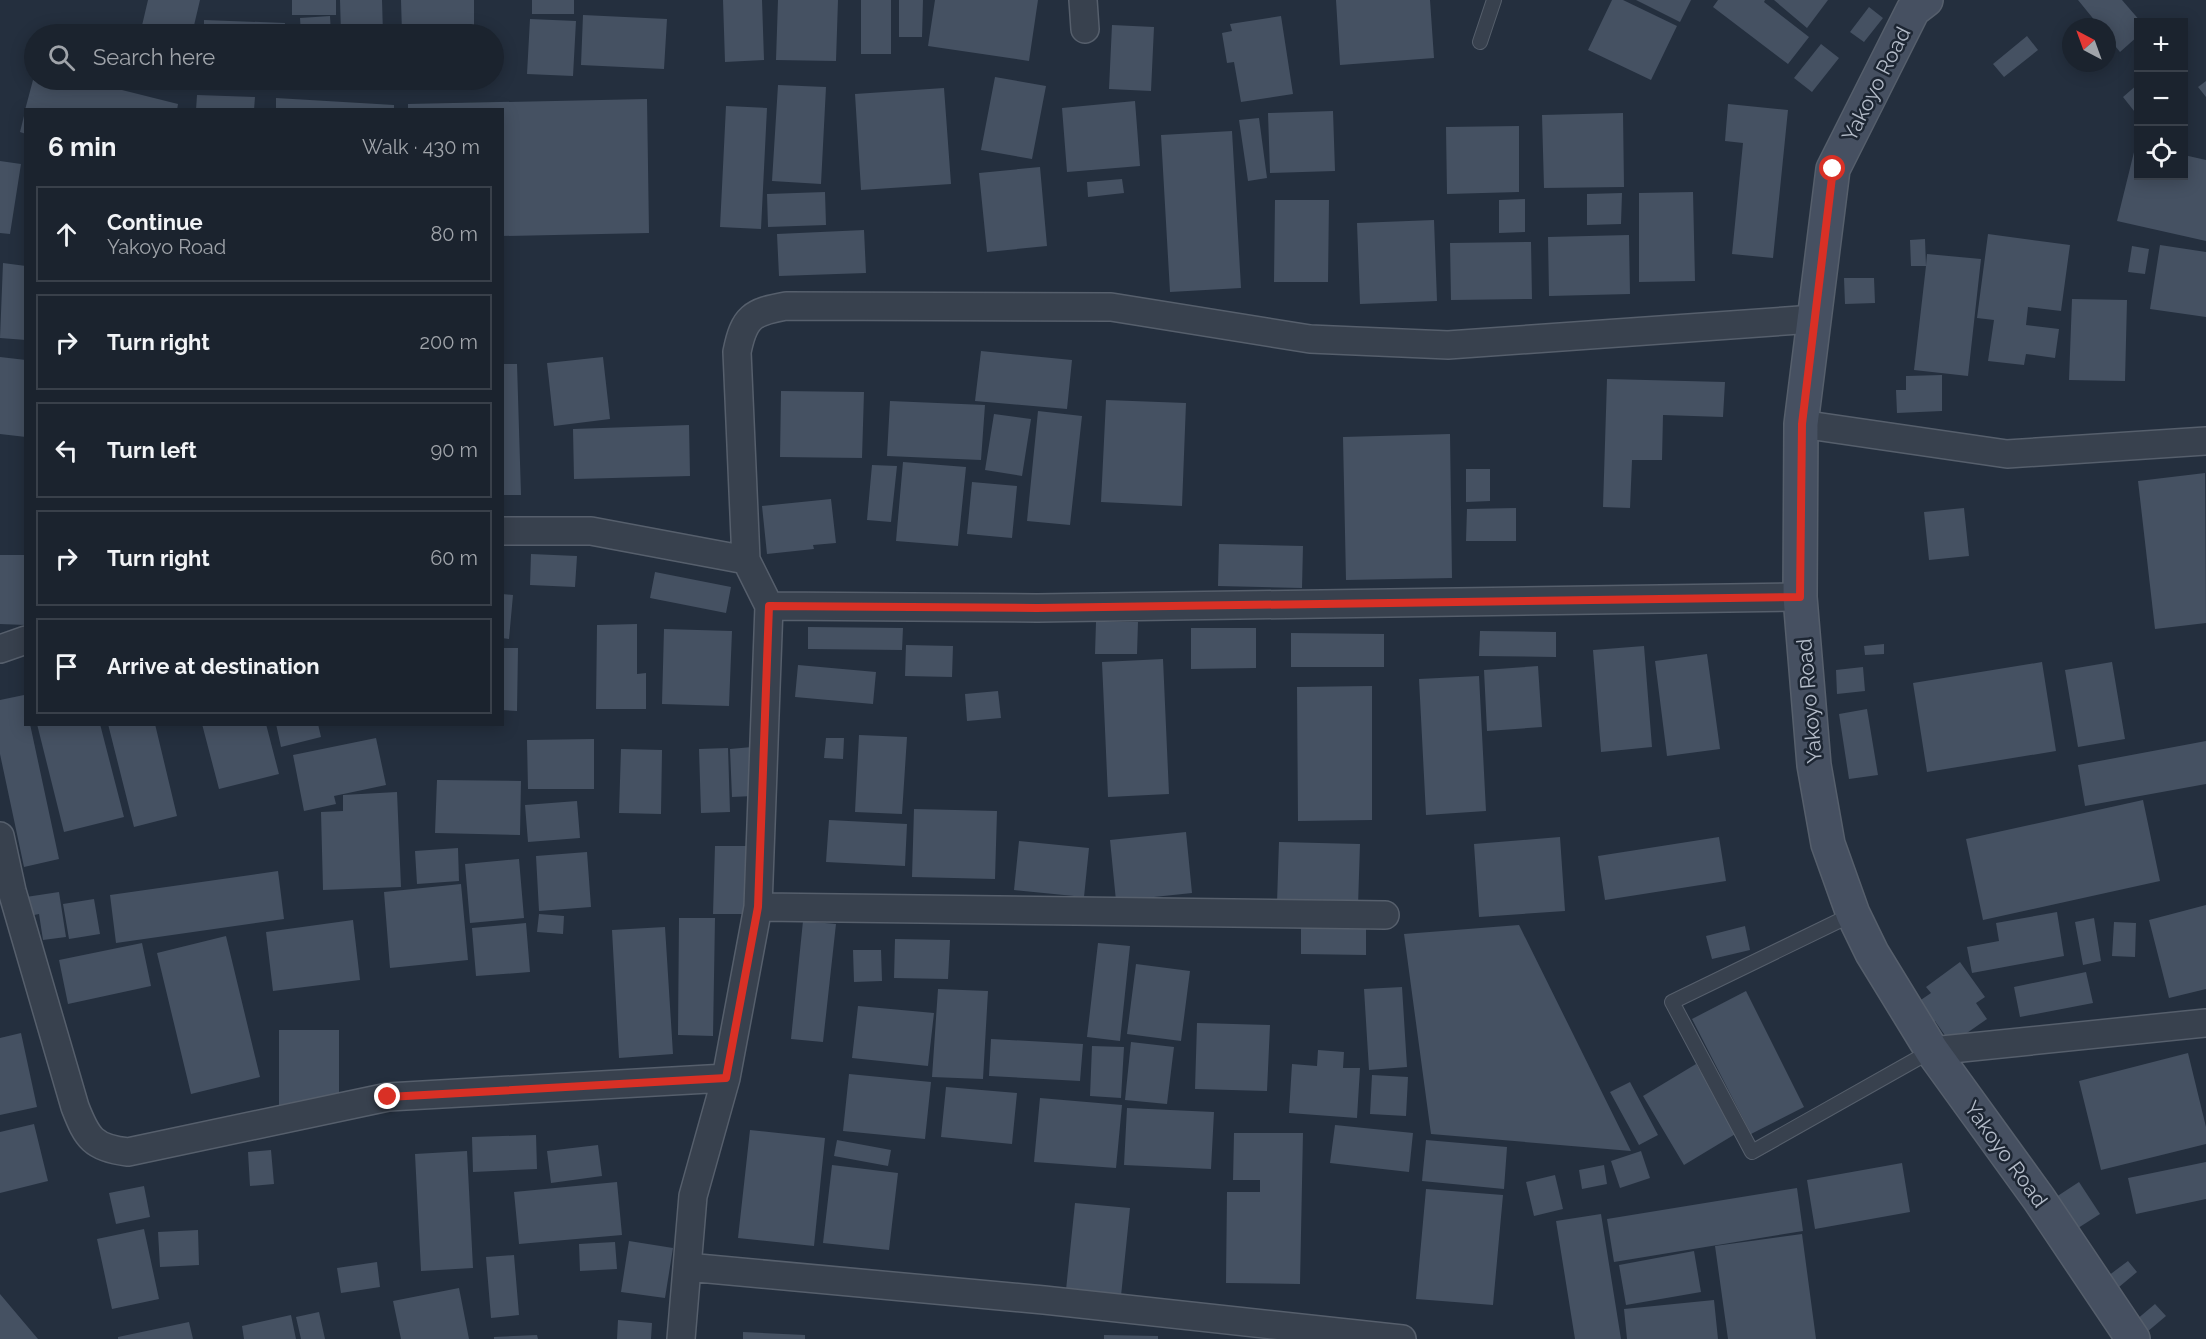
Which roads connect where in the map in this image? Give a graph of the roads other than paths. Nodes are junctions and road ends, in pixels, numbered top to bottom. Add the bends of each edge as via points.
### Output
1 (1083, 0) edge
2 (1494, 0) edge
3 (1926, 0) edge
4 (1085, 29) dead end
5 (1480, 42) dead end
6 (1814, 319) junction
7 (1802, 424) junction
8 (2206, 441) edge
9 (504, 531) edge
10 (746, 560) junction
11 (1800, 597) junction
12 (769, 606) junction
13 (24, 641) edge
14 (0, 649) edge
15 (0, 836) edge
16 (6, 892) edge
17 (758, 907) junction
18 (1853, 914) junction
19 (1384, 915) dead end
20 (2206, 1023) edge
21 (1932, 1051) junction
22 (726, 1078) junction
23 (687, 1267) junction
24 (681, 1339) edge
25 (1402, 1339) edge
26 (2133, 1339) edge

1 - 4 street
2 - 5 lane
3 - 6 main road, Yakoyo Road via 1913,10 1833,169
6 - 7 main road, Yakoyo Road
6 - 10 street via 1448,345 1310,339 1111,307 786,306 760,311 741,329 737,352
7 - 8 street via 2007,454
7 - 11 main road, Yakoyo Road
9 - 10 street via 591,531
10 - 12 street
11 - 12 street via 1037,608
11 - 18 main road, Yakoyo Road via 1814,765 1828,844
12 - 17 street
13 - 14 street
15 - 16 street
16 - 22 street via 75,1107 85,1133 104,1149 128,1152 388,1097
17 - 19 street
17 - 22 street
18 - 21 main road, Yakoyo Road via 1872,953
18 - 21 lane via 1672,1002 1752,1152
20 - 21 street
21 - 26 main road, Yakoyo Road via 2039,1199
22 - 23 street via 693,1196
23 - 24 street
23 - 25 street

